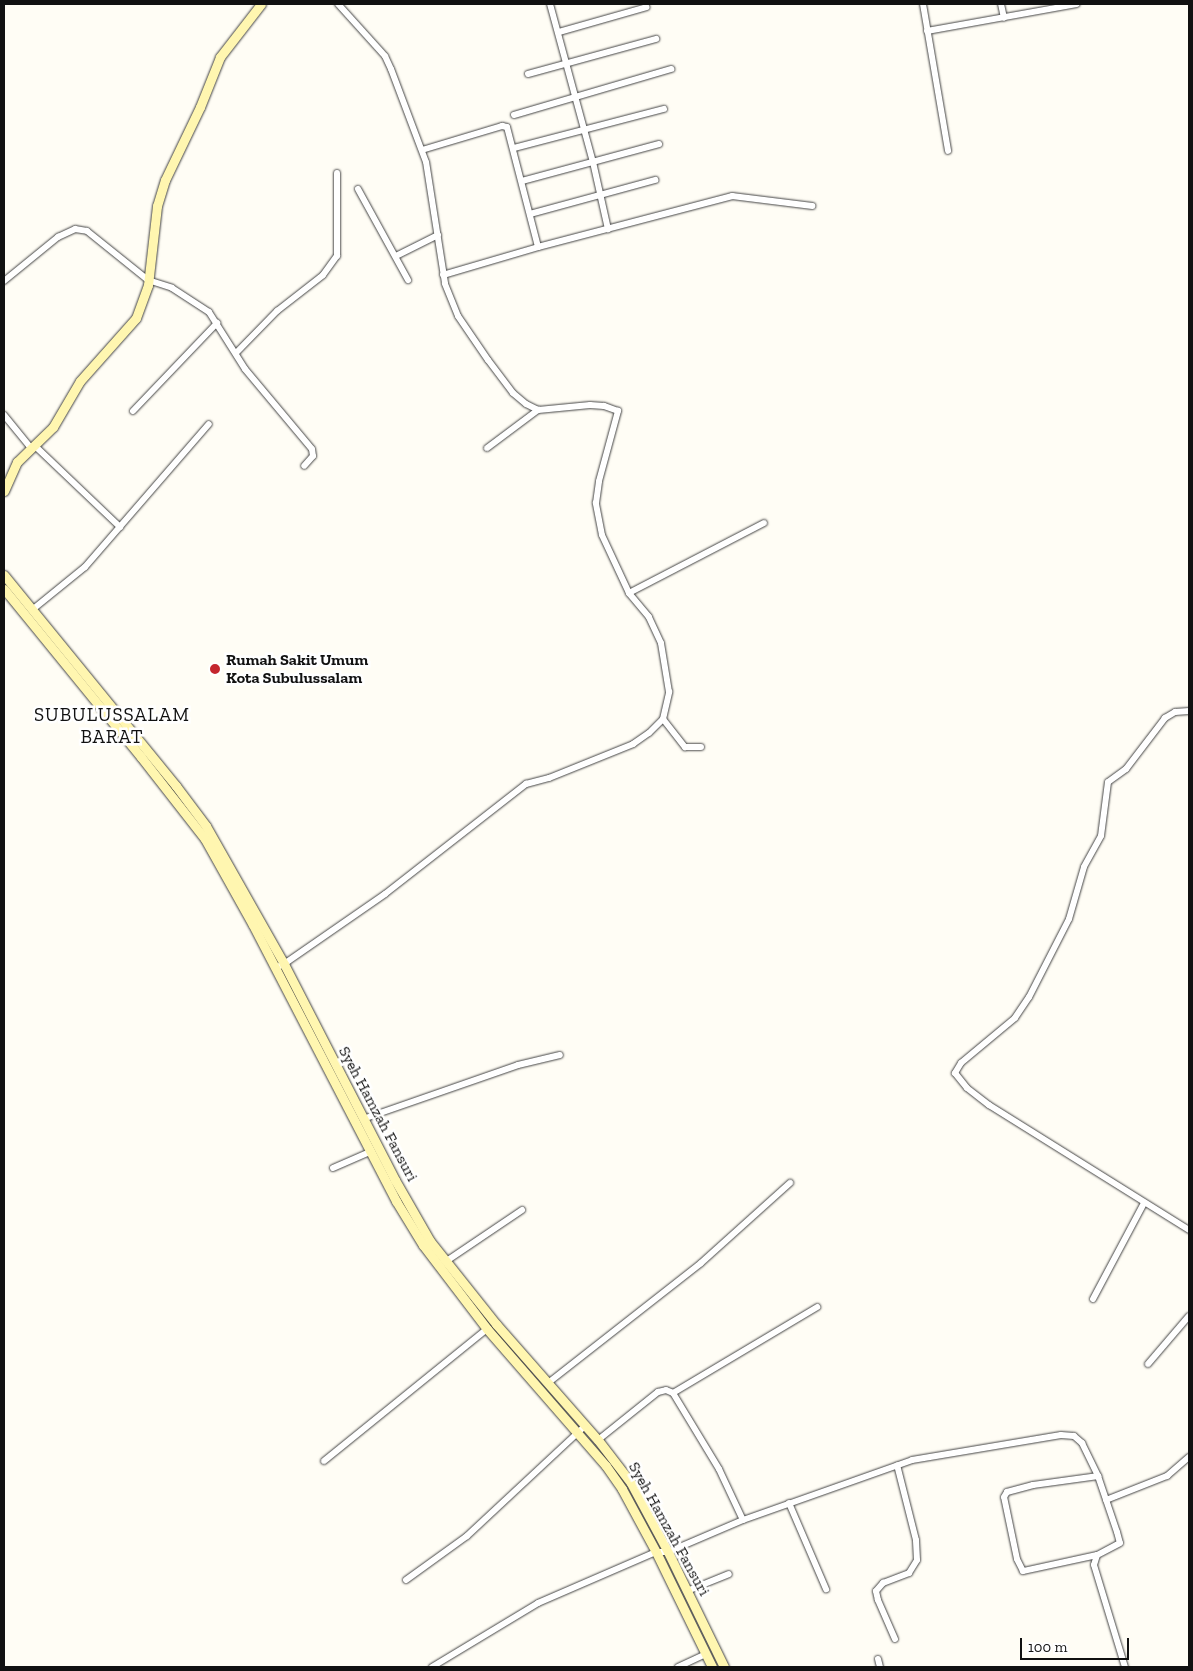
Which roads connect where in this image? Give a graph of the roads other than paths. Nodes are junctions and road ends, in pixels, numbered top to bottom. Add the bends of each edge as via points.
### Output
1 (261, 4) edge
2 (338, 4) edge
3 (550, 4) edge
4 (923, 4) edge
5 (1001, 4) edge
6 (1077, 4) edge
7 (647, 7) dead end
8 (1004, 18) junction
9 (927, 31) junction
10 (559, 32) junction
11 (656, 40) dead end
12 (566, 64) junction
13 (671, 70) dead end
14 (528, 74) dead end
15 (575, 97) junction
16 (664, 109) dead end
17 (514, 114) dead end
18 (584, 131) junction
19 (659, 144) dead end
20 (514, 148) junction
21 (422, 150) junction
22 (948, 151) dead end
23 (593, 162) junction
24 (337, 173) dead end
25 (655, 180) dead end
26 (522, 181) junction
27 (358, 189) dead end
28 (600, 194) junction
29 (812, 206) dead end
30 (530, 214) junction
31 (608, 229) junction
32 (438, 235) junction
33 (538, 247) junction
34 (396, 256) junction
35 (443, 275) junction
36 (148, 280) junction
37 (408, 280) dead end
38 (4, 281) edge
39 (217, 322) junction
40 (236, 353) junction
41 (538, 410) junction
42 (133, 411) dead end
43 (4, 414) edge
44 (209, 424) dead end
45 (33, 446) junction
46 (486, 448) dead end
47 (304, 466) dead end
48 (4, 491) edge
49 (764, 523) dead end
50 (120, 527) junction
51 (4, 576) edge
52 (4, 589) edge
53 (629, 593) junction
54 (32, 610) junction
55 (1189, 711) edge
56 (664, 719) junction
57 (701, 747) dead end
58 (190, 812) junction
59 (280, 966) junction
60 (560, 1055) dead end
61 (363, 1119) junction
62 (370, 1152) junction
63 (334, 1168) dead end
64 (790, 1183) dead end
65 (1144, 1203) junction
66 (522, 1210) dead end
67 (1189, 1230) edge
68 (445, 1262) junction
69 (459, 1279) junction
70 (450, 1283) junction
71 (1093, 1299) dead end
72 (817, 1307) dead end
73 (1189, 1316) edge
74 (487, 1329) junction
75 (1148, 1364) dead end
76 (548, 1383) junction
77 (673, 1393) junction
78 (585, 1426) junction
79 (576, 1432) junction
80 (598, 1440) junction
81 (1189, 1457) edge
82 (324, 1461) dead end
83 (897, 1465) junction
84 (1098, 1476) junction
85 (1106, 1500) junction
86 (789, 1503) junction
87 (743, 1520) junction
88 (656, 1552) junction
89 (668, 1552) junction
90 (1097, 1555) junction
91 (729, 1574) dead end
92 (406, 1580) dead end
93 (826, 1589) dead end
94 (688, 1591) junction
95 (895, 1639) dead end
96 (706, 1654) junction
97 (878, 1659) dead end
98 (432, 1667) edge
99 (678, 1667) edge
100 (712, 1667) edge
101 (724, 1667) edge
102 (880, 1667) edge
103 (1124, 1667) edge

1 - 36 main road via 220,57 165,180 158,206
2 - 21 street via 385,56
3 - 10 street
4 - 9 street
5 - 8 street
6 - 8 street
7 - 10 street
8 - 9 street
9 - 22 street
10 - 12 street
11 - 12 street
12 - 14 street
12 - 15 street
13 - 15 street
15 - 17 street
15 - 18 street
16 - 18 street
18 - 20 street
18 - 23 street
19 - 23 street
20 - 21 street via 508,128 502,126
20 - 26 street
21 - 32 street via 429,172
23 - 26 street
23 - 28 street
24 - 40 street via 337,256 323,275 277,311
25 - 28 street
26 - 30 street
27 - 34 street
28 - 30 street
28 - 31 street
29 - 31 street via 732,196
30 - 33 street
31 - 33 street
32 - 34 street
32 - 35 street
33 - 35 street
34 - 37 street
35 - 41 street via 458,316 488,360 513,393
36 - 38 street via 87,231 75,229 41,248
36 - 39 street via 166,285 198,302
36 - 45 main road via 136,318 85,374 58,421
39 - 40 street
39 - 42 street
40 - 47 street via 267,397 312,449 313,456
41 - 46 street
41 - 53 street via 590,405 618,411 596,503 602,535
43 - 45 street
44 - 50 street
45 - 48 main road via 13,469
45 - 50 street
49 - 53 street
50 - 54 street via 85,567
51 - 54 main road, Syeh Hamzah Fansuri
52 - 58 main road, Syeh Hamzah Fansuri
53 - 56 street via 649,617 661,643 669,692
54 - 58 main road, Syeh Hamzah Fansuri
55 - 65 street via 1175,712 1165,718 1126,769 1108,782 1101,836 1084,867 1069,919 1029,997 1015,1018 955,1070 958,1079 988,1105
56 - 57 street via 685,746
56 - 59 street via 632,744 549,778 526,784 385,894
58 - 59 main road, Syeh Hamzah Fansuri via 223,853
59 - 61 main road, Syeh Hamzah Fansuri
59 - 62 main road, Syeh Hamzah Fansuri
60 - 61 street via 518,1065
61 - 68 main road, Syeh Hamzah Fansuri via 395,1180
62 - 63 street
62 - 70 main road, Syeh Hamzah Fansuri via 423,1245
64 - 76 street via 701,1263
65 - 67 street
65 - 71 street
66 - 68 street
68 - 69 main road, Syeh Hamzah Fansuri
69 - 70 main road
69 - 76 main road, Syeh Hamzah Fansuri
70 - 74 main road, Syeh Hamzah Fansuri
72 - 77 street
73 - 75 street
74 - 79 main road, Syeh Hamzah Fansuri
74 - 82 street
76 - 78 main road, Syeh Hamzah Fansuri
77 - 80 street via 658,1392
77 - 87 street via 719,1469
78 - 79 street
78 - 80 main road, Syeh Hamzah Fansuri
79 - 88 main road, Syeh Hamzah Fansuri via 622,1489
79 - 92 street via 467,1536
80 - 89 main road, Syeh Hamzah Fansuri via 631,1483
81 - 85 street via 1167,1476
83 - 84 street via 1011,1442 1069,1435 1082,1443
83 - 86 street
83 - 95 street via 916,1540 917,1560 909,1573 883,1583 876,1591
84 - 85 street
84 - 90 street via 1032,1486 1007,1492 1004,1498 1017,1559 1023,1572
85 - 90 street via 1120,1543
86 - 87 street
86 - 93 street
87 - 89 street
88 - 89 street
88 - 96 main road, Syeh Hamzah Fansuri
88 - 98 street via 538,1603
89 - 94 main road, Syeh Hamzah Fansuri
90 - 103 street via 1094,1566
91 - 94 street
94 - 101 main road, Syeh Hamzah Fansuri
96 - 99 street
96 - 100 main road, Syeh Hamzah Fansuri
97 - 102 street

